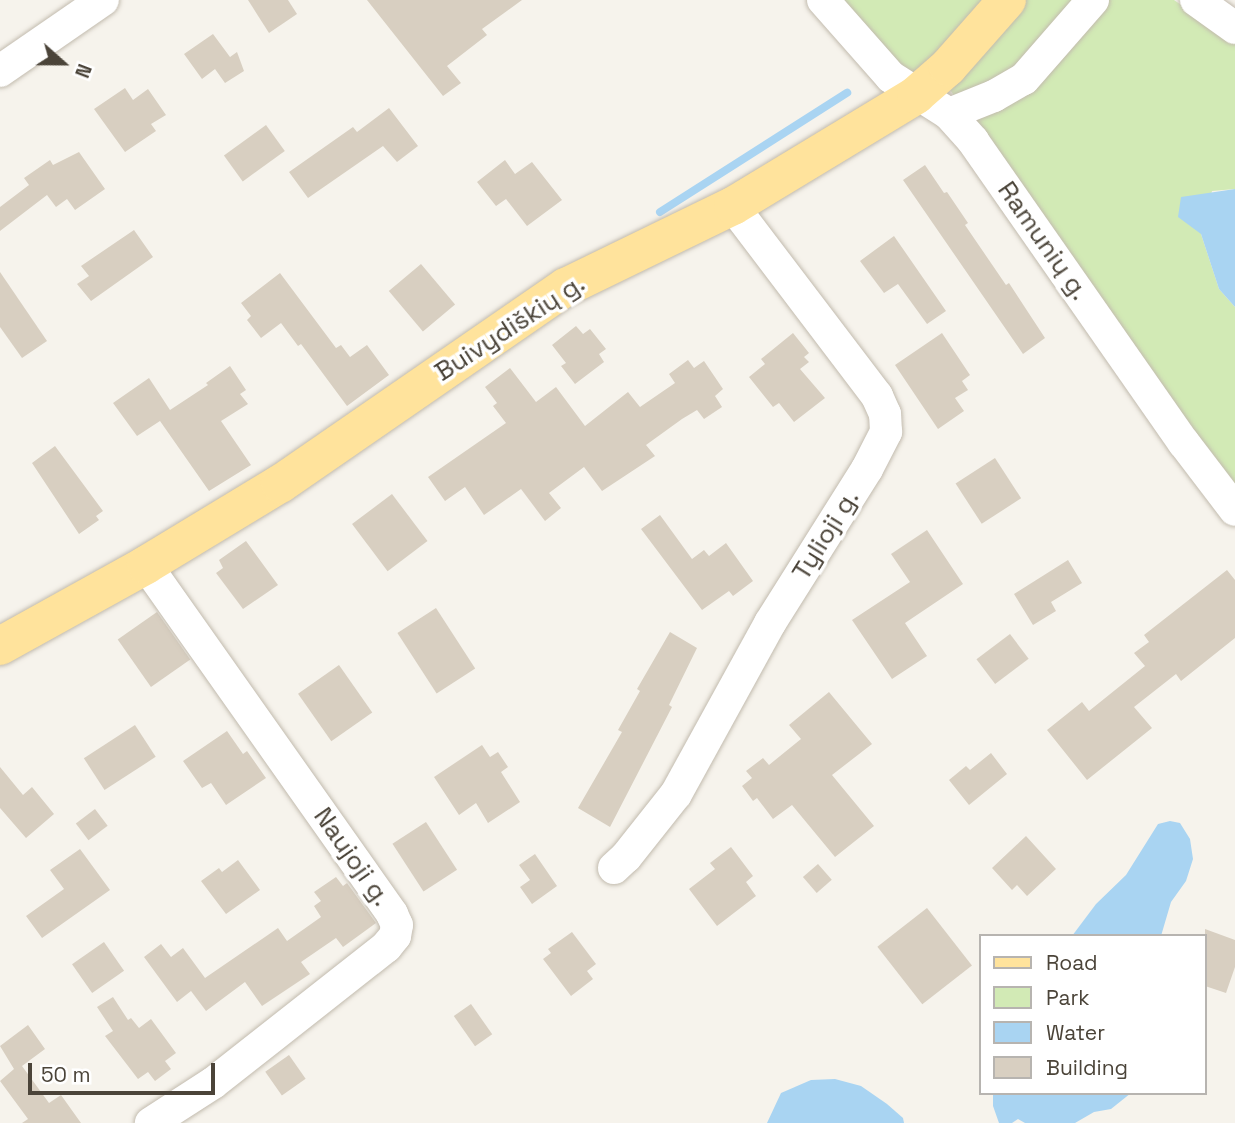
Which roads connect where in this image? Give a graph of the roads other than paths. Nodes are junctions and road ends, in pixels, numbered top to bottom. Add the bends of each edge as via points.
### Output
1 (103, 0) edge
2 (823, 0) edge
3 (1007, 0) edge
4 (1093, 0) edge
5 (1196, 0) edge
6 (1235, 28) edge
7 (0, 71) edge
8 (916, 95) junction
9 (949, 114) junction
10 (733, 206) junction
11 (1235, 510) edge
12 (146, 565) junction
13 (0, 646) edge
14 (614, 868) dead end
15 (151, 1123) edge

1 - 7 street
2 - 8 street, Ramunių g. via 870,57
3 - 8 main road, Buivydiškių g. via 948,68
4 - 9 street via 1024,79
5 - 6 street
8 - 9 street, Ramunių g.
8 - 10 main road, Buivydiškių g.
9 - 11 street, Ramunių g. via 973,141
10 - 12 main road, Buivydiškių g. via 566,287 280,484
10 - 14 street, Tylioji g. via 877,396 886,432 770,623 676,794
12 - 13 main road, Buivydiškių g.
12 - 15 street, Naujoji g. via 397,925 386,947 213,1083

